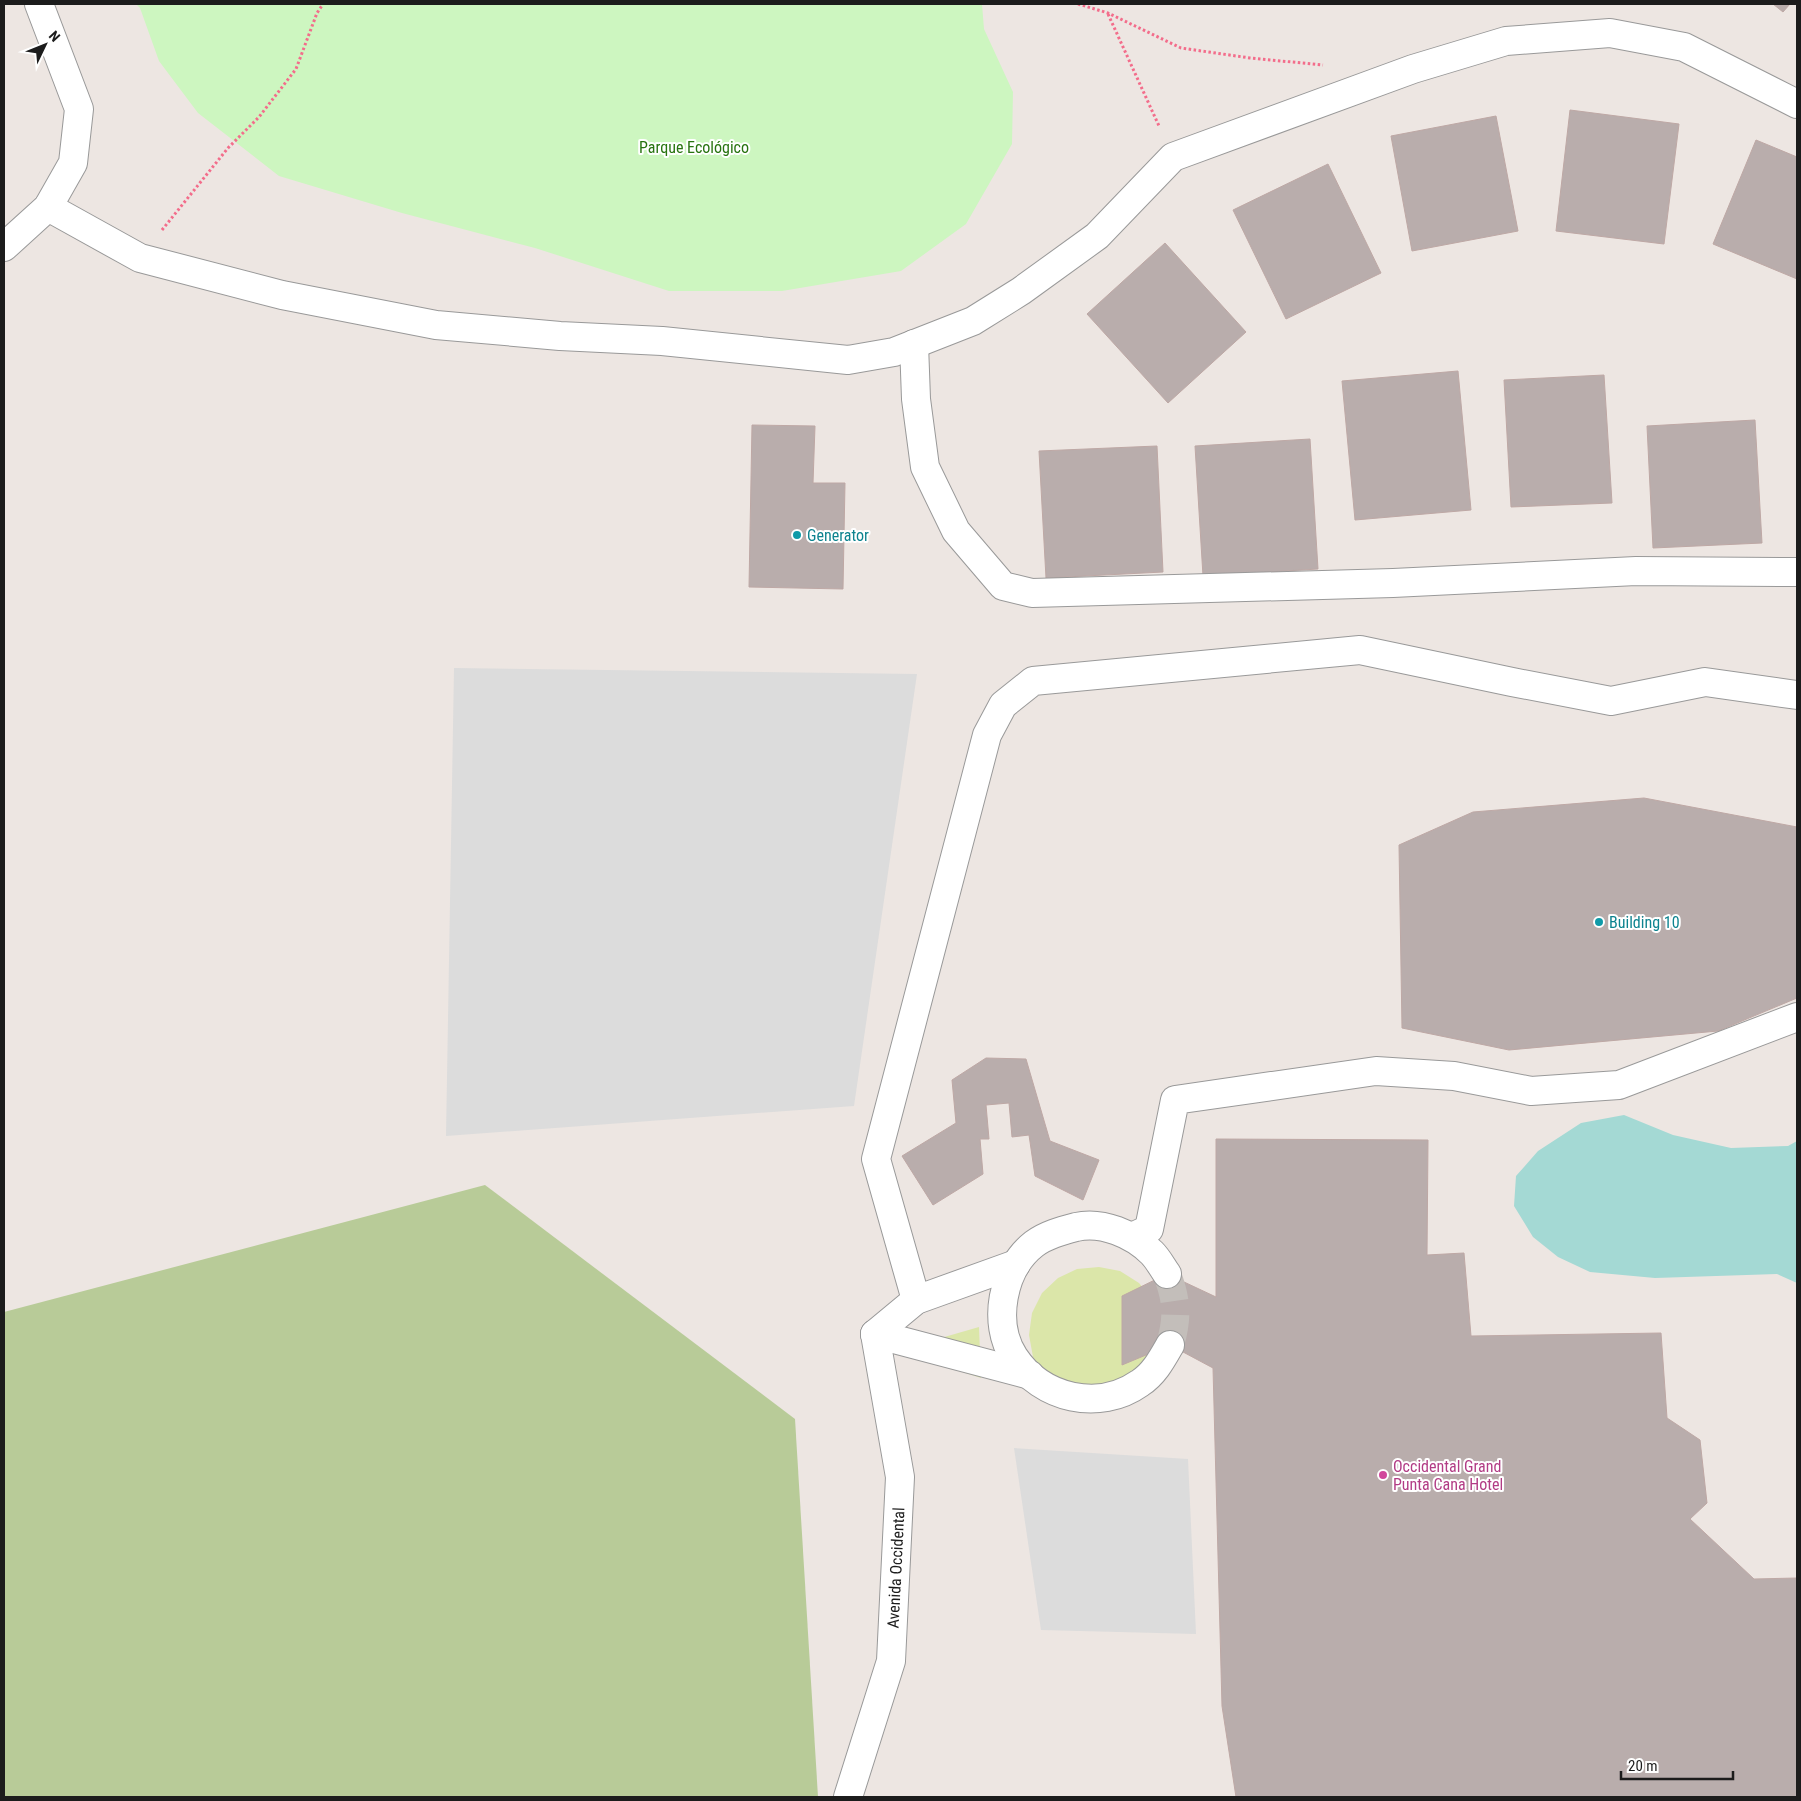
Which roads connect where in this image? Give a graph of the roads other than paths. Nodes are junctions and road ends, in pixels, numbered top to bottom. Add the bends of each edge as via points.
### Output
1 (40, 4) edge
2 (1797, 104) edge
3 (48, 207) junction
4 (4, 247) edge
5 (914, 344) junction
6 (1797, 572) edge
7 (1797, 696) edge
8 (1797, 1017) edge
9 (1132, 1237) junction
10 (1016, 1264) junction
11 (1167, 1274) tunnel mouth
12 (916, 1300) junction
13 (875, 1334) junction
14 (1170, 1345) tunnel mouth
15 (1030, 1376) junction
16 (848, 1797) edge

1 - 3 street via 79,109 73,163
2 - 5 street via 1684,47 1610,33 1506,41 1413,68 1173,156 1097,236 972,321
3 - 4 street
3 - 5 street via 140,258 282,295 436,326 662,341 848,360 894,352
5 - 6 street via 916,399 925,467 956,531 1003,586 1032,593 1393,584 1636,571
7 - 12 street via 1705,682 1611,701 1360,650 1032,681 1003,705 986,735 876,1159
8 - 9 street via 1619,1085 1531,1091 1454,1076 1376,1071 1175,1100 1149,1229
9 - 10 street via 1108,1228 1082,1226 1056,1232 1034,1244
9 - 11 street via 1152,1253
10 - 12 street
10 - 15 street via 1006,1286 1002,1310 1005,1334 1014,1357
12 - 13 street
13 - 15 street
13 - 16 street, Avenida Occidental via 900,1477 891,1661
14 - 15 street via 1158,1366 1141,1383 1120,1394 1096,1400 1072,1398 1049,1390

